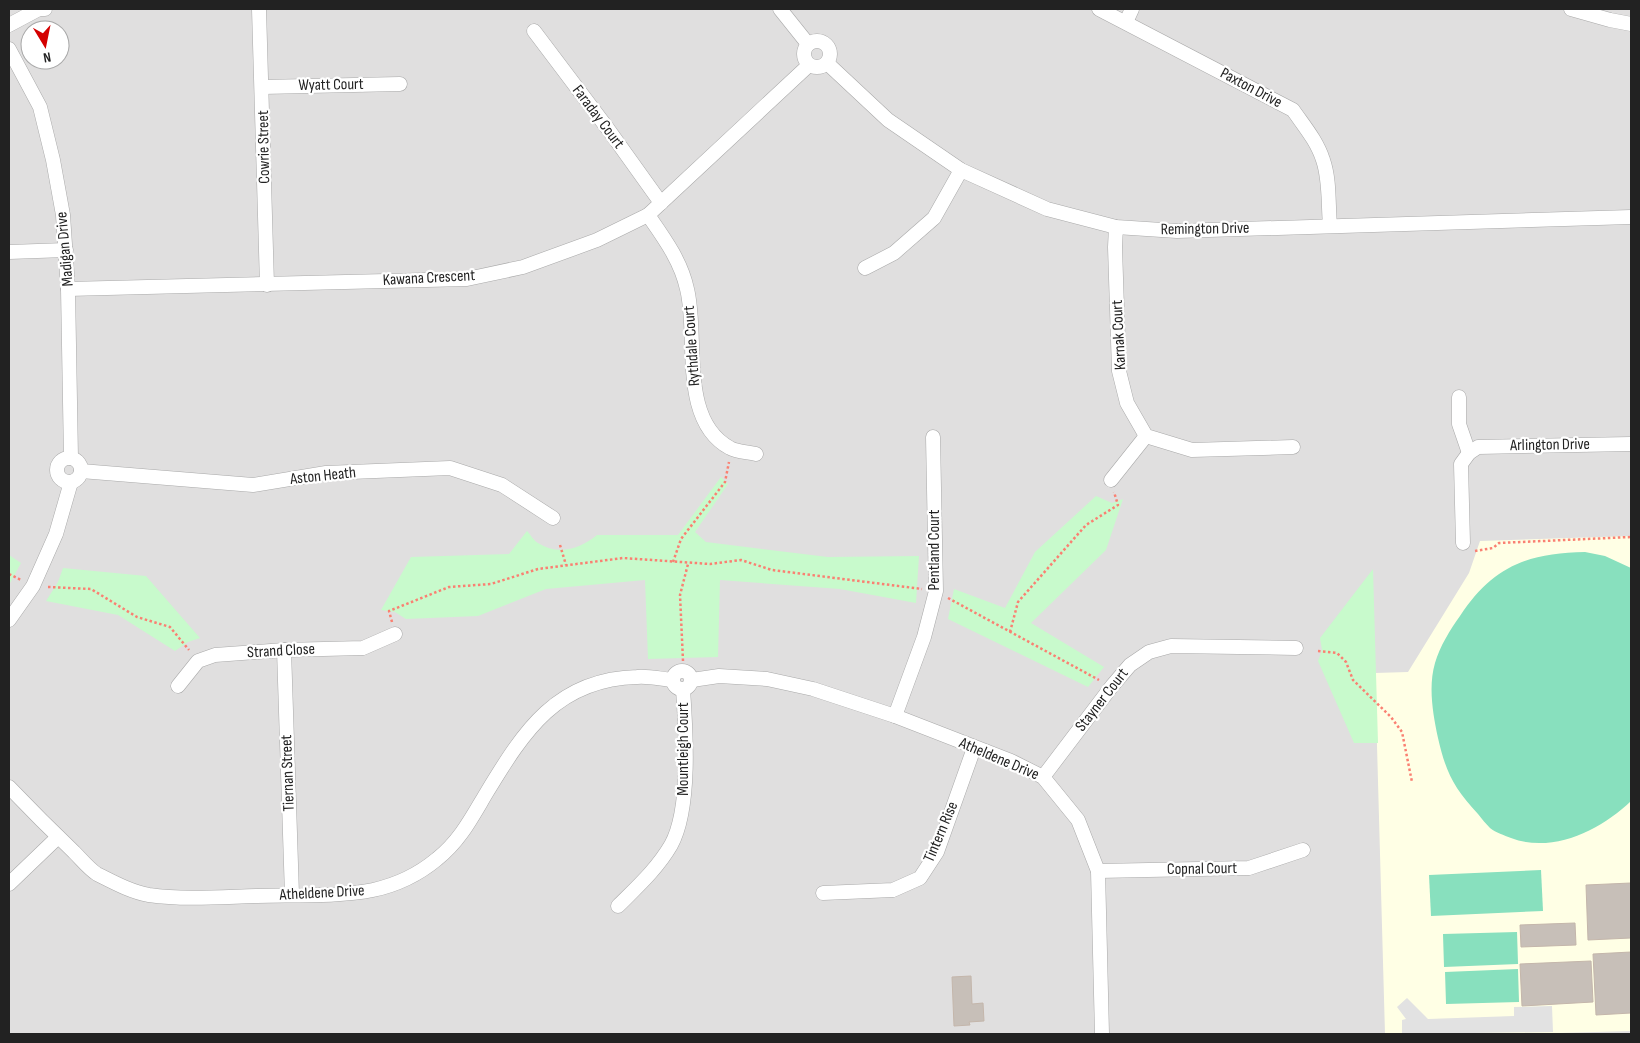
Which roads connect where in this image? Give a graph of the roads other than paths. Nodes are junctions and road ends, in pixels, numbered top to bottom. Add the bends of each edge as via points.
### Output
1 (45, 9) edge
2 (259, 9) edge
3 (780, 9) edge
4 (1099, 9) edge
5 (1132, 9) edge
6 (1571, 9) edge
7 (1126, 22) junction
8 (1631, 24) edge
9 (9, 26) edge
10 (534, 32) dead end
11 (808, 44) junction
12 (9, 49) edge
13 (827, 63) junction
14 (809, 65) junction
15 (400, 84) dead end
16 (262, 87) junction
17 (961, 170) junction
18 (661, 203) junction
19 (648, 214) junction
20 (1631, 217) edge
21 (1330, 225) junction
22 (1116, 227) junction
23 (66, 250) junction
24 (9, 252) edge
25 (865, 268) dead end
26 (267, 285) junction
27 (68, 289) junction
28 (1459, 397) dead end
29 (1146, 436) junction
30 (933, 437) dead end
31 (1631, 444) edge
32 (1293, 447) dead end
33 (1470, 453) junction
34 (756, 454) dead end
35 (71, 458) junction
36 (81, 471) junction
37 (1111, 480) road end
38 (71, 482) junction
39 (553, 518) dead end
40 (1463, 543) road end
41 (9, 620) edge
42 (395, 634) road end
43 (1296, 648) dead end
44 (284, 650) junction
45 (683, 683) junction
46 (178, 686) dead end
47 (895, 716) junction
48 (974, 748) junction
49 (1043, 776) junction
50 (9, 787) edge
51 (58, 836) junction
52 (1303, 850) dead end
53 (1098, 871) junction
54 (9, 884) edge
55 (823, 893) dead end
56 (292, 895) junction
57 (618, 906) dead end
58 (1102, 1034) edge

1 - 9 street via 39,9
2 - 16 street, Cowrie Street
3 - 11 street
4 - 7 street, Paxton Drive
5 - 7 street
6 - 8 street
7 - 21 street, Paxton Drive via 1293,110 1314,140 1323,160
10 - 18 street, Faraday Court
11 - 13 street via 816,40 828,45
11 - 14 street via 803,53
12 - 23 street, Madigan Drive via 40,107 63,215
13 - 14 street via 818,67
13 - 17 street, Remington Drive via 888,120
14 - 18 street, Kawana Crescent
15 - 16 street, Wyatt Court
16 - 26 street, Cowrie Street
17 - 22 street, Remington Drive via 1047,209
17 - 25 street via 934,218 894,253
18 - 19 street, Kawana Crescent
19 - 26 street, Kawana Crescent via 597,240 523,267 467,279
19 - 34 street, Rythdale Court via 671,249 688,290 694,388 705,422 716,438 731,449
20 - 21 street, Remington Drive
21 - 22 street, Remington Drive via 1177,231
22 - 29 street, Karnak Court via 1119,371 1127,403
23 - 24 street
23 - 27 street, Madigan Drive
26 - 27 street, Kawana Crescent
27 - 35 street, Madigan Drive
28 - 33 street via 1459,424
29 - 32 street via 1192,450
29 - 37 street
30 - 47 street, Pentland Court via 936,591 924,637
31 - 33 street, Arlington Drive via 1478,447
33 - 40 street via 1461,464
35 - 36 street via 79,463
35 - 38 street via 59,463 58,472 62,480
36 - 38 street
36 - 39 street, Aston Heath via 253,486 326,472 450,468 502,485
38 - 41 street via 56,534 33,586
42 - 44 street, Strand Close via 363,648
43 - 49 street, Stayner Court via 1171,646 1149,652 1130,665 1112,686
44 - 46 street, Strand Close via 215,655 198,661
44 - 56 street, Tiernan Street
45 - 47 street, Atheldene Drive via 719,676 767,679 813,689
45 - 56 street, Atheldene Drive via 638,676 612,679 575,692 547,710 520,740 469,825 437,860 416,874 373,890
45 - 57 street, Mountleigh Court via 686,786 681,816 672,844 654,870
47 - 48 street, Atheldene Drive
48 - 49 street, Atheldene Drive
48 - 55 street, Tintern Rise via 937,852 920,878 894,890
49 - 53 street, Atheldene Drive via 1078,820
50 - 51 street, Atheldene Drive
51 - 54 street
51 - 56 street, Atheldene Drive via 95,873 147,895 173,898
52 - 53 street, Copnal Court via 1249,868
53 - 58 street, Atheldene Drive

